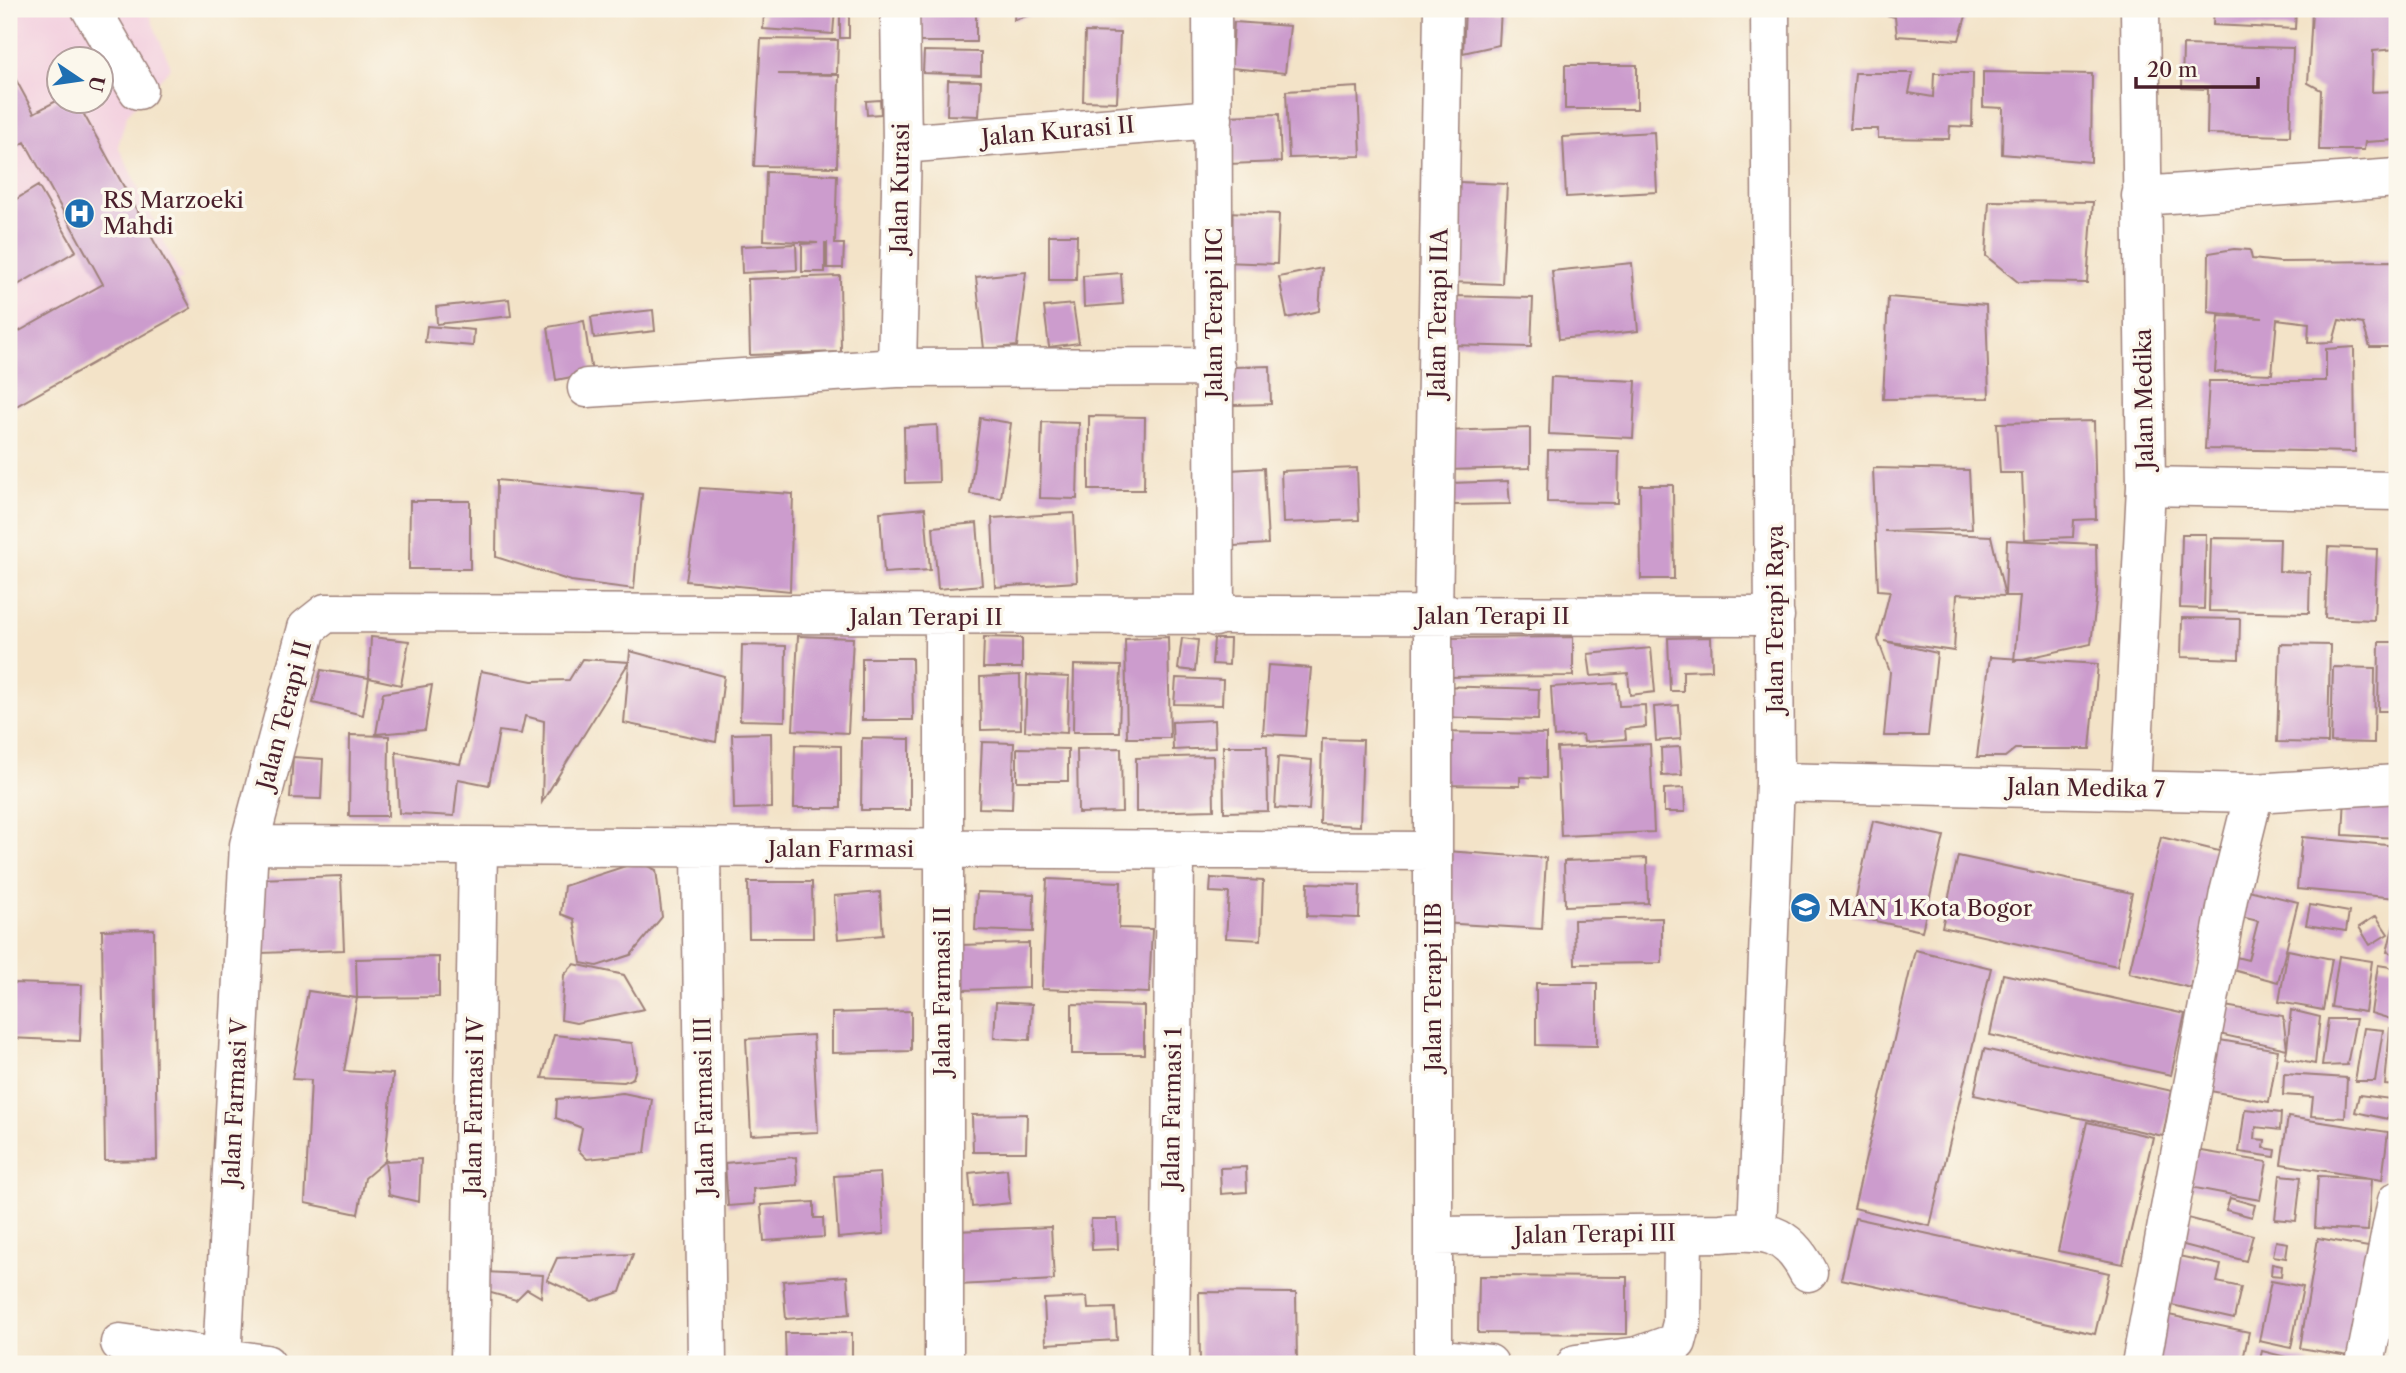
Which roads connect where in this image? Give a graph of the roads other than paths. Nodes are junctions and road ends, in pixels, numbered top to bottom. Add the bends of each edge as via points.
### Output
1 (91, 9) edge
2 (900, 9) edge
3 (1212, 9) edge
4 (1443, 9) edge
5 (1770, 9) edge
6 (2140, 9) edge
7 (138, 90) dead end
8 (1213, 119) junction
9 (902, 144) junction
10 (2397, 178) edge
11 (2141, 196) junction
12 (897, 368) junction
13 (1214, 368) junction
14 (587, 388) dead end
15 (2146, 486) junction
16 (2397, 491) edge
17 (1433, 616) junction
18 (1775, 616) junction
19 (944, 617) junction
20 (1215, 617) junction
21 (1775, 782) junction
22 (2397, 784) edge
23 (2132, 789) junction
24 (2255, 793) junction
25 (249, 845) junction
26 (478, 848) junction
27 (701, 848) junction
28 (942, 850) junction
29 (1175, 851) junction
30 (1433, 852) junction
31 (2397, 1201) edge
32 (1757, 1230) junction
33 (1683, 1234) junction
34 (1433, 1236) junction
35 (1808, 1272) dead end
36 (120, 1343) dead end
37 (1686, 1353) edge
38 (222, 1359) junction
39 (1429, 1361) edge
40 (265, 1364) edge
41 (471, 1364) edge
42 (707, 1364) edge
43 (944, 1364) edge
44 (1170, 1364) edge
45 (1489, 1364) edge
46 (1576, 1364) edge
47 (2141, 1364) edge
48 (2365, 1364) edge

1 - 7 street
2 - 9 street, Jalan Kurasi
3 - 8 street, Jalan Terapi IIC
4 - 17 street, Jalan Terapi IIA
5 - 18 street, Jalan Terapi Raya
6 - 11 street, Jalan Medika
8 - 9 street, Jalan Kurasi II
8 - 13 street, Jalan Terapi IIC
9 - 12 street, Jalan Kurasi
10 - 11 street
11 - 15 street, Jalan Medika
12 - 13 street
12 - 14 street
13 - 20 street, Jalan Terapi IIC
15 - 16 street
15 - 23 street, Jalan Medika
17 - 18 street, Jalan Terapi II
17 - 20 street, Jalan Terapi II
17 - 30 street, Jalan Terapi IIB
18 - 21 street, Jalan Terapi Raya
19 - 20 street, Jalan Terapi II
19 - 25 street, Jalan Terapi II via 326,613 307,628
19 - 28 street, Jalan Farmasi II
21 - 23 street, Jalan Medika 7
21 - 32 street, Jalan Terapi Raya
22 - 24 street, Jalan Medika 7
23 - 24 street, Jalan Medika 7
24 - 47 street via 2229,892
25 - 26 street, Jalan Farmasi
25 - 38 street, Jalan Farmasi V
26 - 27 street, Jalan Farmasi
26 - 41 street, Jalan Farmasi IV
27 - 28 street, Jalan Farmasi
27 - 42 street, Jalan Farmasi III
28 - 29 street, Jalan Farmasi
28 - 43 street, Jalan Farmasi II
29 - 30 street, Jalan Farmasi
29 - 44 street, Jalan Farmasi 1
30 - 34 street, Jalan Terapi IIB
31 - 48 street
32 - 33 street, Jalan Terapi III
32 - 35 street via 1796,1249
33 - 34 street, Jalan Terapi III
33 - 37 street
34 - 39 street, Jalan Terapi IIB
36 - 38 street
37 - 46 street
38 - 40 street
39 - 45 street

